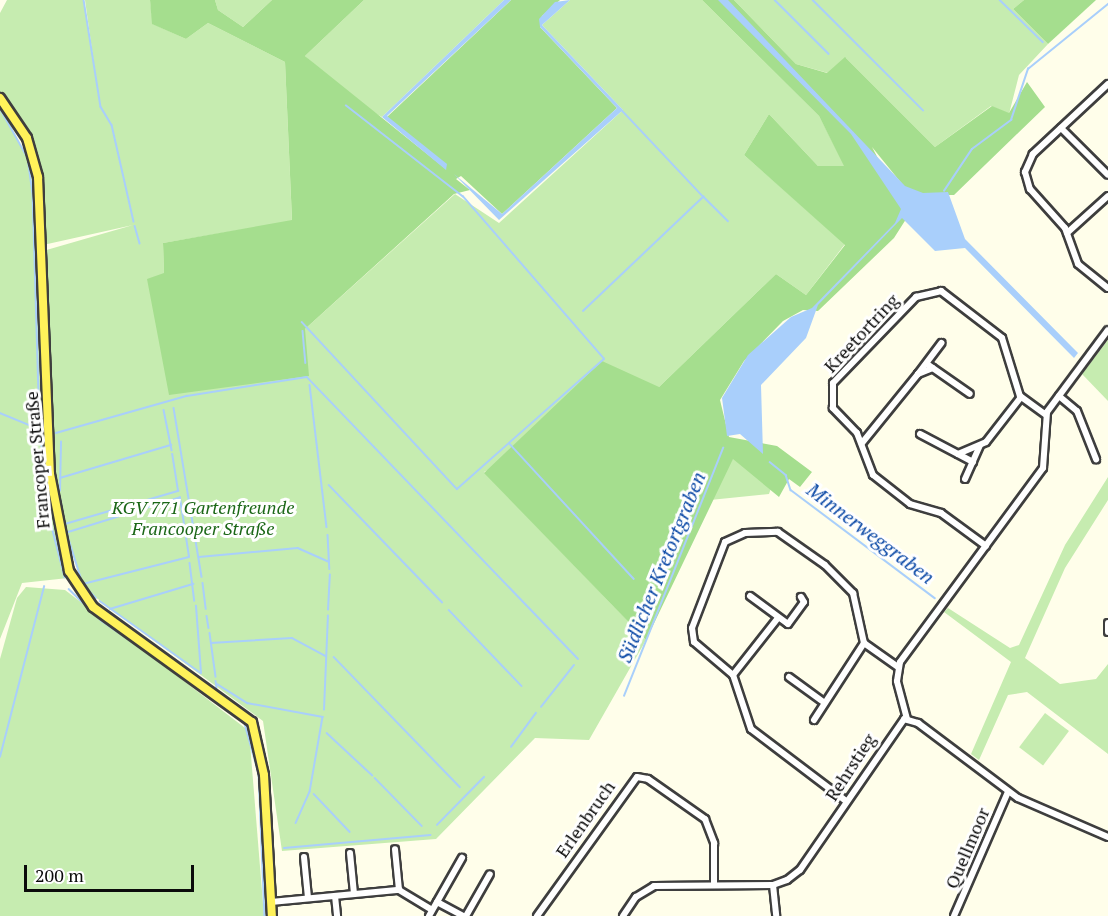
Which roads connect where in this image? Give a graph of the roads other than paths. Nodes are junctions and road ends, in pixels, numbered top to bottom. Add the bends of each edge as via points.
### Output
1 (1108, 84) edge
2 (0, 98) edge
3 (1061, 128) junction
4 (1108, 175) edge
5 (1108, 196) edge
6 (1067, 232) junction
7 (1108, 288) edge
8 (1108, 330) edge
9 (941, 343) dead end
10 (927, 364) junction
11 (933, 368) junction
12 (918, 374) junction
13 (970, 394) dead end
14 (1059, 396) junction
15 (1021, 398) junction
16 (1046, 415) junction
17 (920, 434) dead end
18 (862, 443) junction
19 (980, 446) junction
20 (958, 453) junction
21 (1096, 459) dead end
22 (973, 462) junction
23 (965, 479) dead end
24 (986, 546) junction
25 (750, 596) dead end
26 (801, 597) dead end
27 (778, 618) junction
28 (1108, 623) edge
29 (1108, 632) edge
30 (864, 643) junction
31 (898, 667) junction
32 (733, 675) junction
33 (789, 677) dead end
34 (822, 701) junction
35 (907, 719) junction
36 (814, 720) dead end
37 (1008, 792) junction
38 (846, 801) junction
39 (1108, 837) edge
40 (395, 849) dead end
41 (350, 853) dead end
42 (304, 857) dead end
43 (462, 858) dead end
44 (490, 874) dead end
45 (714, 885) junction
46 (773, 885) junction
47 (399, 891) junction
48 (354, 894) junction
49 (335, 896) junction
50 (308, 898) junction
51 (271, 902) junction
52 (437, 902) junction
53 (431, 909) junction
54 (272, 916) edge
55 (337, 916) edge
56 (429, 916) edge
57 (464, 916) edge
58 (537, 916) edge
59 (623, 916) edge
60 (776, 916) edge
61 (954, 916) edge

1 - 3 street
2 - 51 main road, Francoper Straße via 27,138 38,177 50,474 69,572 93,607 252,722 264,775
3 - 4 street
3 - 6 street via 1031,156 1025,172 1030,189
5 - 6 street
6 - 7 street via 1078,264
8 - 14 street
9 - 10 street
10 - 11 street
10 - 12 street
11 - 12 street
11 - 13 street
12 - 18 street
14 - 16 street
14 - 21 street via 1077,411
15 - 16 street
15 - 18 street, Kreetortring via 1002,338 952,296 928,291 833,383 833,408
15 - 19 street
16 - 24 street via 1045,465
17 - 20 street
18 - 24 street, Kreetortring via 865,463 880,482 913,506 941,513
19 - 20 street
19 - 22 street
20 - 22 street
22 - 23 street
24 - 31 street
25 - 27 street
26 - 27 street via 804,602 788,624
27 - 32 street
28 - 29 street
30 - 31 street
30 - 32 street via 853,593 841,578 778,532 745,533 725,542 692,628 700,650
30 - 34 street
31 - 35 street
32 - 38 street via 751,729
33 - 34 street
34 - 36 street
35 - 37 street
35 - 38 street, Rehrstieg via 895,725
37 - 39 street
37 - 61 street, Quellmoor
38 - 46 street, Rehrstieg via 800,870
40 - 47 street
41 - 48 street
42 - 50 street
43 - 52 street
44 - 57 street
45 - 46 street, Rehrstieg
45 - 58 street, Erlenbruch via 714,843 705,819 648,778 637,777
45 - 59 street, Rehrstieg via 654,886 636,897
46 - 60 street
47 - 48 street
47 - 53 street
48 - 49 street
49 - 50 street
49 - 55 street
50 - 51 street
51 - 54 main road, Francoper Straße
52 - 53 street
52 - 57 street
53 - 56 street

